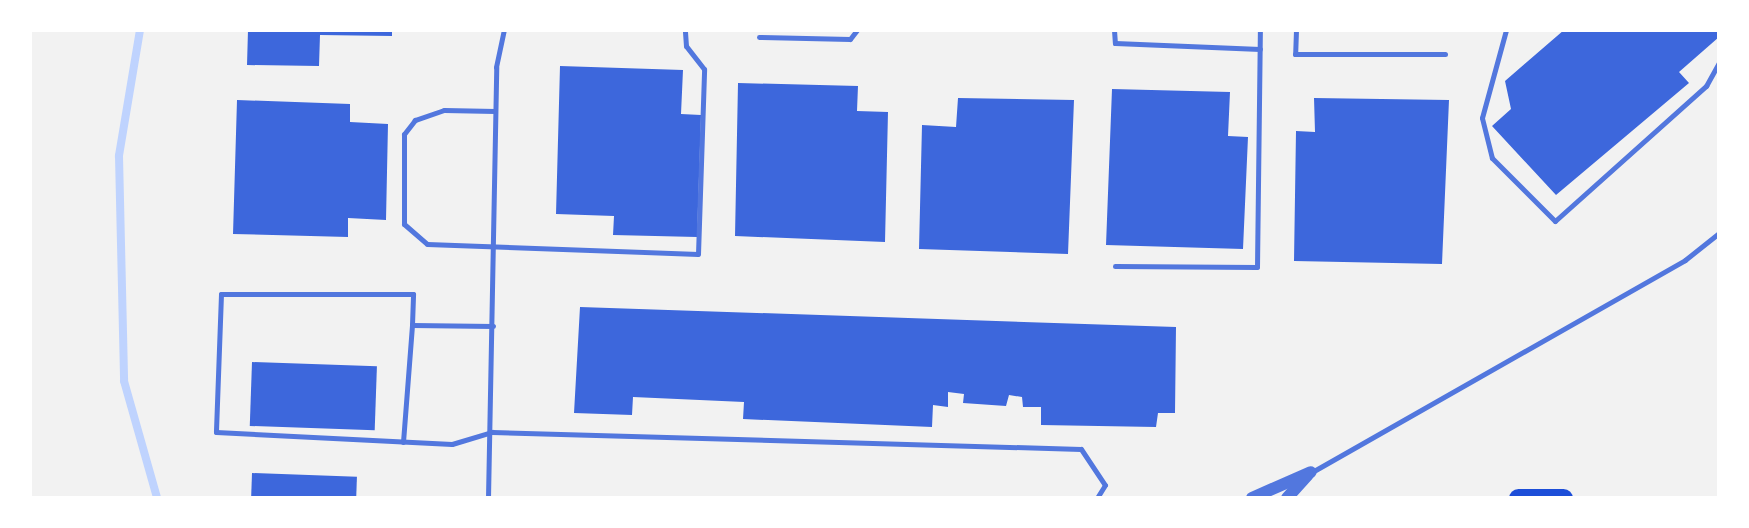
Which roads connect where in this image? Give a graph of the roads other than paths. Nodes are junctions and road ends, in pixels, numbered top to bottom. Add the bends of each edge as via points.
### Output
1 (504, 30) edge
2 (685, 30) edge
3 (857, 30) edge
4 (1114, 30) edge
5 (1260, 30) edge
6 (1296, 30) edge
7 (1506, 30) edge
8 (759, 37) dead end
9 (1260, 49) junction
10 (1445, 54) dead end
11 (1719, 63) edge
12 (495, 111) junction
13 (1719, 233) edge
14 (494, 245) junction
15 (1115, 266) dead end
16 (412, 325) junction
17 (493, 326) junction
18 (492, 432) junction
19 (403, 442) junction
20 (1311, 472) junction
21 (488, 498) edge
22 (1097, 498) edge
23 (1252, 498) edge
24 (1287, 498) edge
25 (1518, 498) edge
26 (1563, 498) edge

1 - 12 lane
2 - 14 lane via 686,46 704,69 698,254
3 - 8 lane via 850,39
4 - 9 lane via 1115,43
5 - 9 lane
6 - 10 lane via 1295,54
7 - 11 lane via 1482,118 1492,158 1555,220 1706,86
9 - 15 lane via 1257,267
12 - 14 lane
12 - 14 lane via 444,110 415,120 404,134 402,196 404,224 427,244
13 - 20 lane via 1685,260
14 - 17 lane
16 - 17 lane
16 - 19 lane
16 - 19 lane via 413,294 222,294 216,432
17 - 18 lane
18 - 19 lane via 452,444
18 - 21 lane
18 - 22 lane via 1082,449 1105,485
20 - 23 street
20 - 24 street
25 - 26 highway

